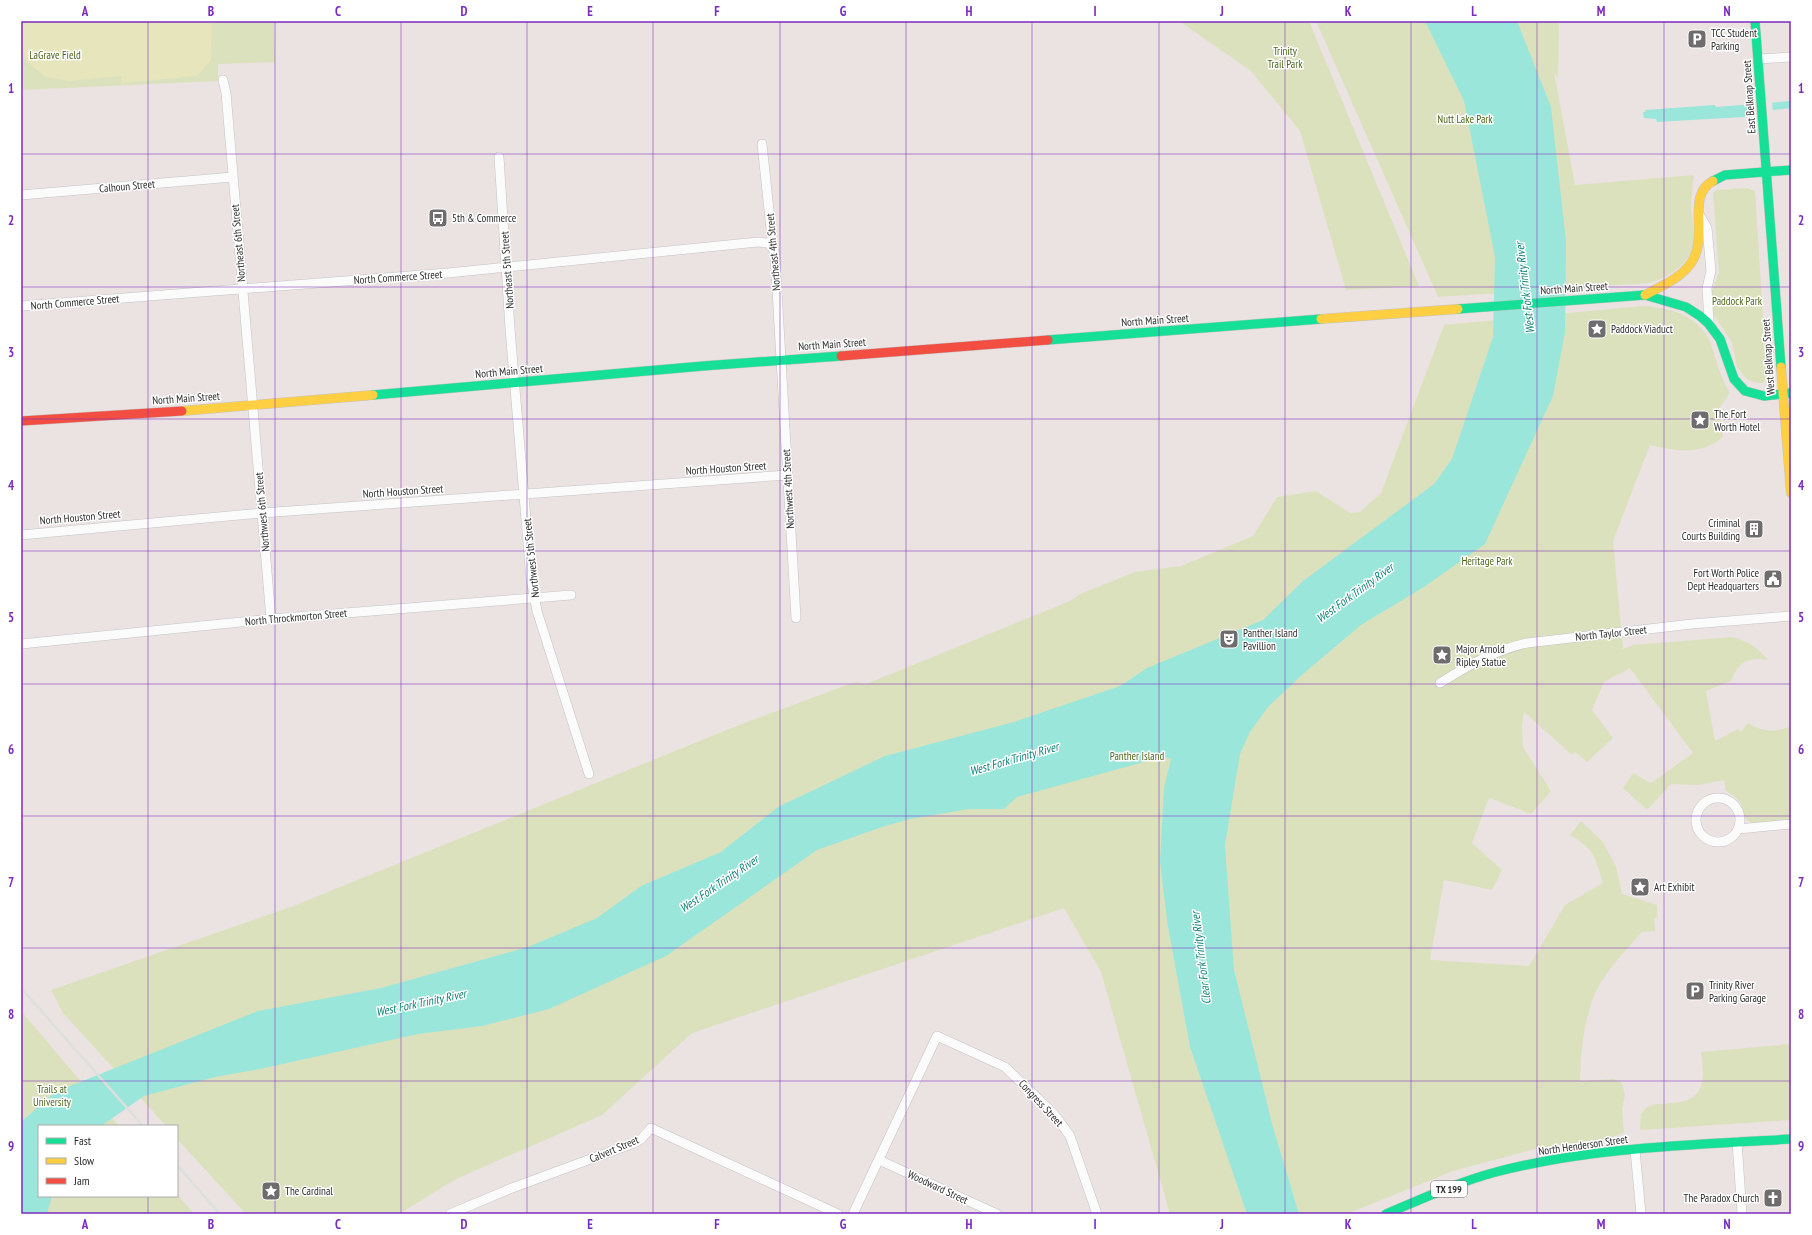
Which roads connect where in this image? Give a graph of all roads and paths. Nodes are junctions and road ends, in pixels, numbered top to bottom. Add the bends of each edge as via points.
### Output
1 (1755, 21) edge
2 (1791, 57) edge
3 (1758, 59) junction
4 (223, 80) dead end
5 (762, 144) dead end
6 (499, 157) dead end
7 (1791, 170) edge
8 (1766, 171) junction
9 (233, 177) junction
10 (21, 195) edge
11 (1698, 214) junction
12 (773, 248) junction
13 (507, 267) junction
14 (242, 289) junction
15 (1644, 295) junction
16 (21, 306) edge
17 (1708, 323) junction
18 (780, 360) junction
19 (515, 382) junction
20 (1787, 394) edge
21 (252, 406) junction
22 (21, 421) edge
23 (787, 475) junction
24 (1791, 493) edge
25 (525, 494) junction
26 (262, 513) junction
27 (21, 535) edge
28 (571, 595) dead end
29 (535, 598) junction
30 (1791, 616) edge
31 (796, 618) dead end
32 (271, 619) junction
33 (21, 644) edge
34 (1440, 683) dead end
35 (589, 774) dead end
36 (1791, 824) edge
37 (1738, 829) junction
38 (1791, 1139) edge
39 (1737, 1142) junction
40 (1635, 1150) junction
41 (879, 1160) junction
42 (450, 1214) edge
43 (838, 1214) edge
44 (853, 1214) edge
45 (997, 1214) edge
46 (1097, 1214) edge
47 (1386, 1214) edge
48 (1641, 1214) edge
49 (1742, 1214) edge

1 - 3 main road, East Belknap Street
2 - 3 street
3 - 8 main road, East Belknap Street
4 - 9 street, Northeast 6th Street
5 - 12 street, Northeast 4th Street
6 - 13 street, Northeast 5th Street
7 - 8 main road
8 - 11 main road via 1725,174 1712,180 1700,191
8 - 20 main road, West Belknap Street
9 - 10 street, Calhoun Street
9 - 14 street, Northeast 6th Street
11 - 15 main road via 1698,249 1690,265 1673,280
11 - 17 street via 1708,228 1711,272 1707,288
12 - 13 street, North Commerce Street via 768,243 758,242
12 - 18 street, Northeast 4th Street
13 - 14 street, North Commerce Street
13 - 19 street, Northeast 5th Street
14 - 16 street, North Commerce Street
14 - 21 street, Northeast 6th Street
15 - 17 main road via 1684,305
15 - 18 main road, North Main Street
17 - 20 main road via 1720,339 1733,378 1741,388 1758,395
18 - 19 main road, North Main Street
18 - 23 street, Northwest 4th Street
19 - 21 main road, North Main Street
19 - 25 street, Northwest 5th Street
20 - 24 main road, West Belknap Street
21 - 22 main road, North Main Street
21 - 26 street, Northwest 6th Street
23 - 25 street, North Houston Street
23 - 31 street, Northwest 4th Street
25 - 26 street, North Houston Street
25 - 29 street, Northwest 5th Street via 529,563
26 - 27 street, North Houston Street
26 - 32 street, Northwest 6th Street
28 - 29 street, North Throckmorton Street
29 - 32 street, North Throckmorton Street
29 - 35 street, Northwest 5th Street
30 - 34 street, North Taylor Street via 1527,643 1481,658
32 - 33 street, North Throckmorton Street
36 - 37 street
37 - 37 street via 1739,814 1736,807 1723,798 1708,800 1698,811 1696,826 1705,838 1720,842 1727,840
38 - 39 main road, North Henderson Street / TX 199
39 - 40 main road, North Henderson Street / TX 199
39 - 49 street
40 - 47 main road, North Henderson Street / TX 199 via 1577,1157 1513,1169 1459,1185
40 - 48 street
41 - 44 street
41 - 45 street, Woodward Street
41 - 46 street, Congress Street via 937,1036 1005,1067 1054,1114 1072,1140
42 - 43 street, Calvert Street via 634,1143 651,1128

